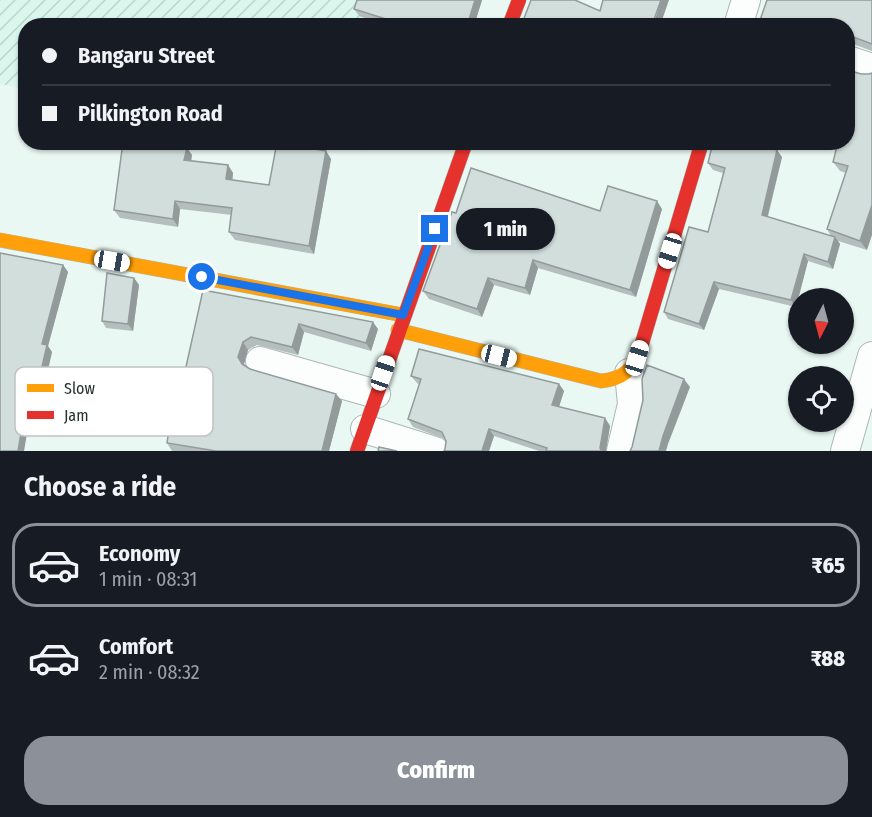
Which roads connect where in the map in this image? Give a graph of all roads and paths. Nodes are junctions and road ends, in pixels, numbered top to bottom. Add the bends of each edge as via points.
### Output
1 (519, 0) edge
2 (746, 0) edge
3 (760, 0) edge
4 (513, 18) edge
5 (740, 18) edge
6 (757, 18) edge
7 (855, 62) edge
8 (872, 68) edge
9 (463, 150) edge
10 (700, 150) edge
11 (0, 240) edge
12 (403, 315) junction
13 (398, 330) junction
14 (872, 356) edge
15 (260, 361) dead end
16 (629, 373) junction
17 (376, 394) junction
18 (361, 440) edge
19 (435, 451) edge
20 (621, 451) edge
21 (845, 451) edge

1 - 4 street
2 - 5 street
3 - 6 street
7 - 8 street
9 - 12 street
10 - 16 street via 637,358
11 - 12 street
12 - 13 street
13 - 16 street via 601,381 620,380
13 - 17 street
14 - 21 street
15 - 17 street
16 - 20 street via 632,404
17 - 18 street
18 - 19 street

